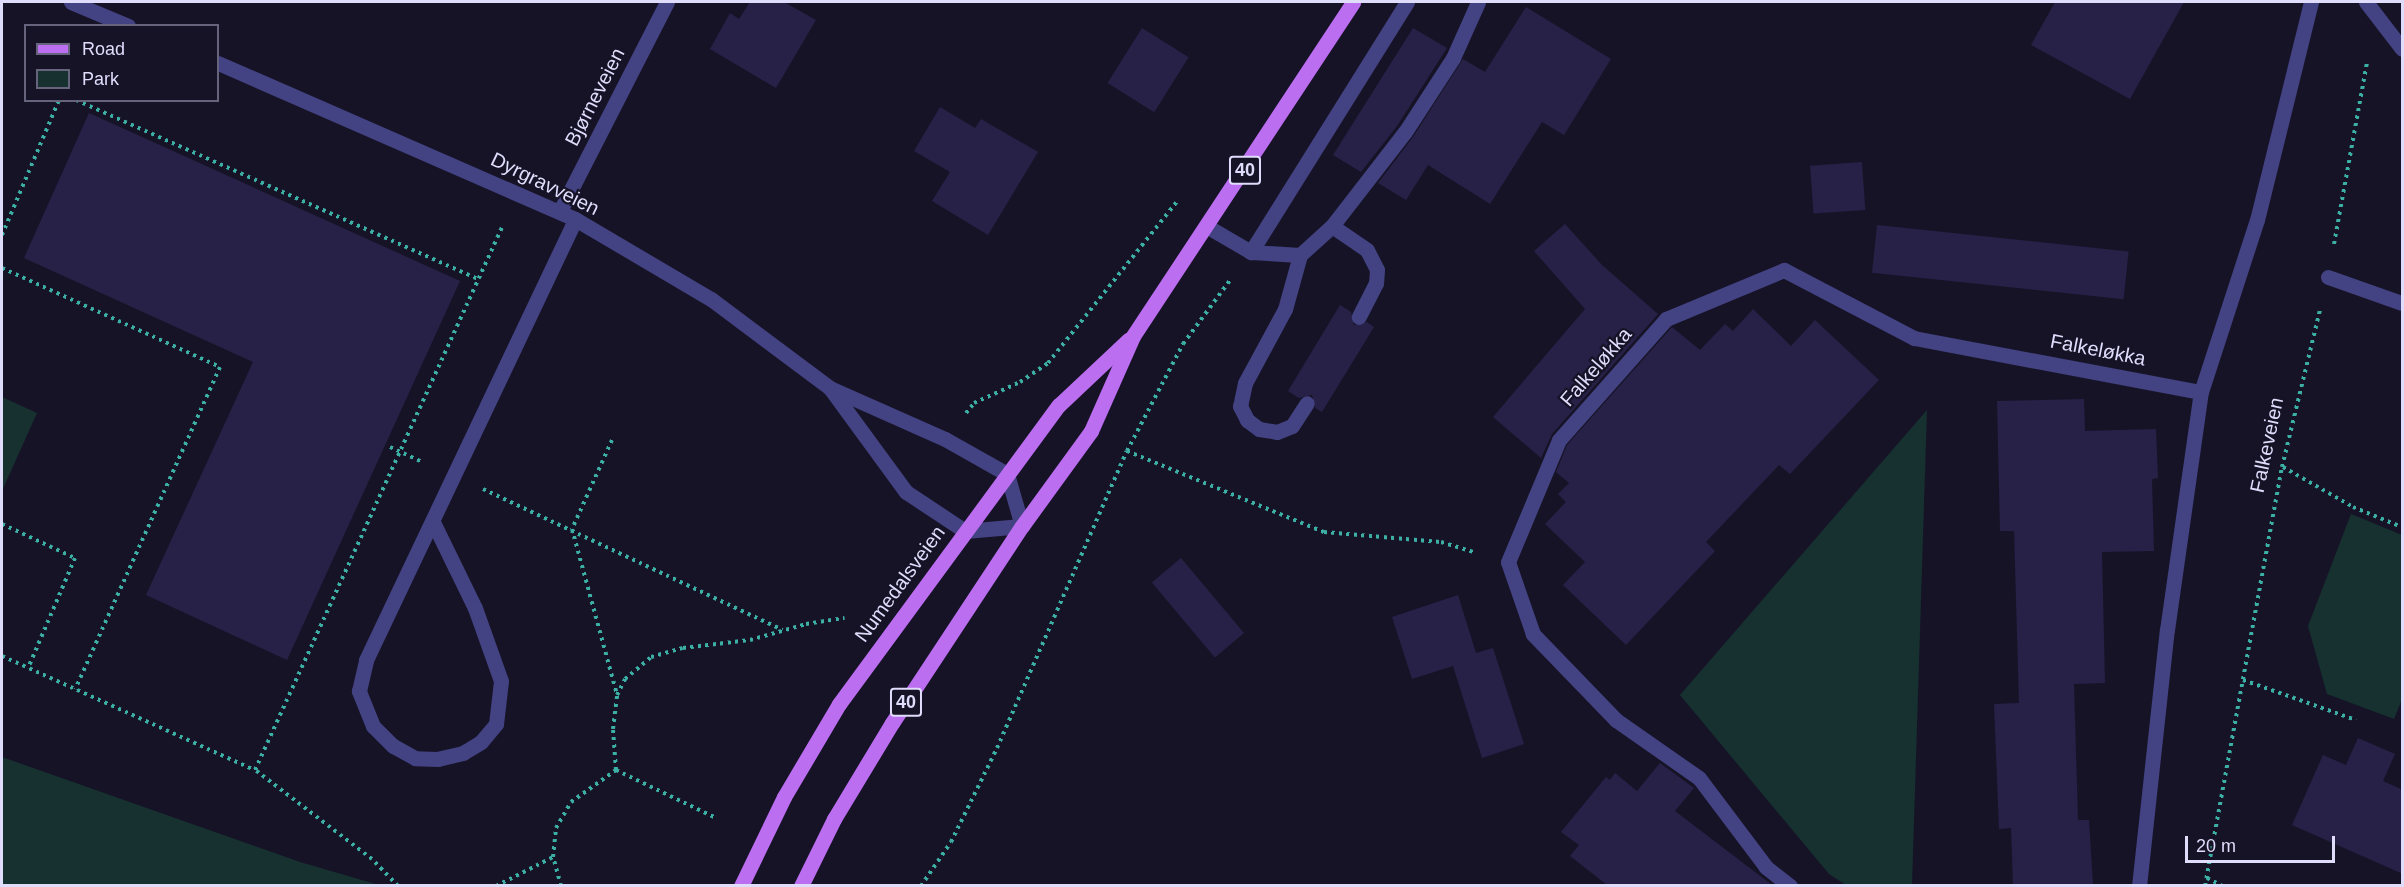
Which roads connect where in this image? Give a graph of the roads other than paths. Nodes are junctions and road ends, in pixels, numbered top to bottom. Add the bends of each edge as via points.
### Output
1 (71, 2) edge
2 (667, 2) edge
3 (1353, 2) edge
4 (1407, 2) edge
5 (1478, 2) edge
6 (2311, 2) edge
7 (2366, 2) edge
8 (123, 24) edge
9 (2403, 49) edge
10 (219, 63) edge
11 (560, 211) junction
12 (575, 219) junction
13 (1332, 226) junction
14 (1208, 227) junction
15 (1251, 252) junction
16 (1300, 255) junction
17 (2328, 277) road end
18 (2403, 303) edge
19 (1359, 317) dead end
20 (1133, 336) junction
21 (830, 388) junction
22 (2201, 392) junction
23 (1307, 403) dead end
24 (1007, 474) junction
25 (433, 522) junction
26 (1022, 526) junction
27 (965, 531) junction
28 (741, 885) edge
29 (801, 885) edge
30 (1790, 885) edge
31 (2139, 885) edge

1 - 8 street
2 - 11 street, Bjørneveien
3 - 14 main road, Numedalsveien / 40
4 - 15 street
5 - 13 street via 1453,58 1405,132
6 - 22 street via 2257,220
7 - 9 street
10 - 11 street, Dyrgravveien
11 - 12 street, Dyrgravveien
12 - 21 street, Dyrgravveien via 711,299
12 - 25 street
13 - 16 street
13 - 19 street via 1367,250 1377,270 1376,283
14 - 15 street
14 - 20 main road, Numedalsveien / 40
15 - 16 street
16 - 23 street via 1285,309 1245,383 1240,406 1246,420 1259,429 1277,432 1292,426
17 - 18 street
20 - 24 main road, Numedalsveien / 40 via 1059,405
20 - 26 main road, Numedalsveien / 40 via 1091,431
21 - 24 street, Dyrgravveien via 945,439
21 - 27 street, Dyrgravveien via 906,492
22 - 30 street, Falkeløkka via 1914,338 1784,270 1666,319 1559,440 1508,562 1533,634 1616,720 1699,778 1766,867
22 - 31 street via 2167,630
24 - 26 street
24 - 27 main road, Numedalsveien / 40
25 - 25 street via 475,608 501,681 496,724 481,742 463,753 438,759 415,758 393,746 373,726 359,691 366,660
26 - 27 street
26 - 29 main road, Numedalsveien / 40 via 892,723 834,819
27 - 28 main road, Numedalsveien / 40 via 839,704 784,797

